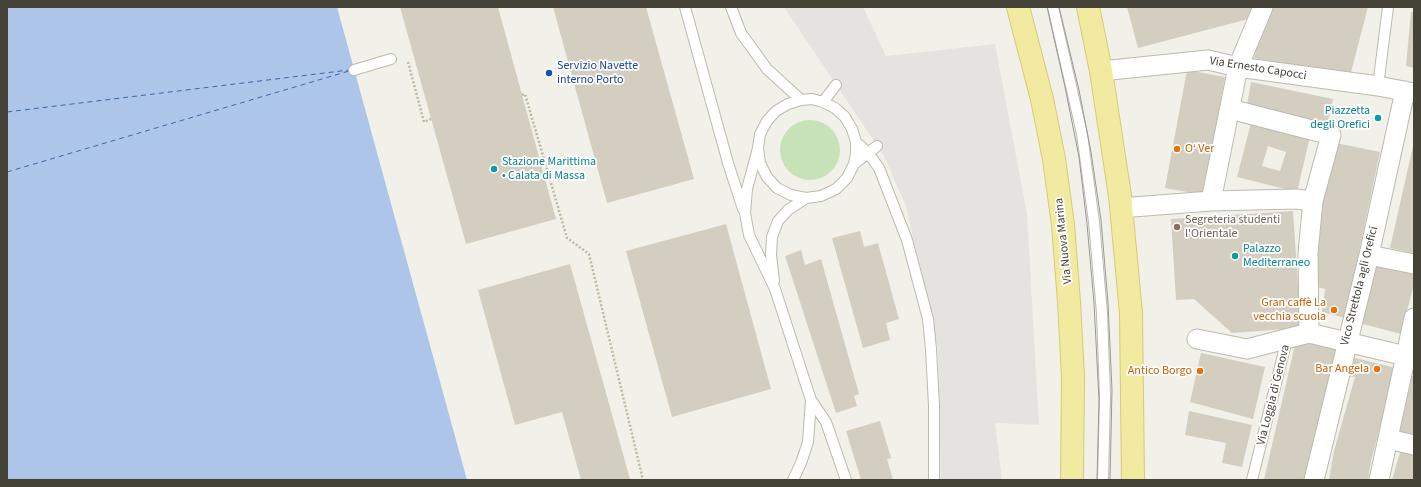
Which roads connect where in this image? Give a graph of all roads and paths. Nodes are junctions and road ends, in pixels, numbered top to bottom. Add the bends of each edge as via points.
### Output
1 (685, 7) edge
2 (731, 7) edge
3 (1018, 7) edge
4 (1053, 7) edge
5 (1088, 7) edge
6 (1263, 7) edge
7 (1388, 7) edge
8 (391, 59) joint
9 (1238, 67) junction
10 (354, 70) dead end
11 (1101, 71) junction
12 (836, 85) dead end
13 (1378, 86) junction
14 (1410, 92) edge
15 (522, 95) dead end
16 (801, 100) junction
17 (823, 102) junction
18 (1230, 109) junction
19 (431, 119) dead end
20 (856, 142) junction
21 (877, 146) dead end
22 (758, 148) junction
23 (868, 153) junction
24 (854, 164) junction
25 (806, 198) junction
26 (1211, 201) junction
27 (1313, 201) junction
28 (1120, 208) junction
29 (744, 213) junction
30 (1369, 255) junction
31 (1414, 264) edge
32 (775, 289) junction
33 (1414, 318) edge
34 (1309, 333) junction
35 (1197, 339) dead end
36 (1287, 339) junction
37 (1346, 341) junction
38 (1410, 357) edge
39 (811, 400) junction
40 (1388, 439) junction
41 (1414, 445) edge
42 (643, 480) edge
43 (793, 480) edge
44 (846, 480) edge
45 (934, 480) edge
46 (1072, 480) edge
47 (1103, 480) edge
48 (1134, 480) edge
49 (1252, 480) edge
50 (1314, 480) edge
51 (1379, 480) edge

1 - 29 lane
2 - 16 lane via 741,33 767,69
3 - 46 main road, Via Nuova Marina via 1042,99 1063,225 1073,378
4 - 47 lane via 1082,134 1094,222 1102,313 1105,396
5 - 11 main road
6 - 9 street
7 - 13 lane
8 - 10 lane
8 - 19 path via 406,54 424,122
9 - 11 street, Via Ernesto Capocci via 1208,60
9 - 13 street, Via Ernesto Capocci
9 - 18 street
11 - 28 main road
12 - 17 lane
13 - 14 street, Via Ernesto Capocci
14 - 30 street, Vico Strettola agli Orefici
15 - 42 path via 525,94 567,238 589,254
16 - 17 lane
16 - 22 lane via 776,111 767,121 760,134
17 - 20 lane via 846,117
18 - 26 street
18 - 27 street via 1331,135
20 - 23 lane
20 - 24 lane
21 - 23 lane
22 - 25 lane via 760,163 767,177 777,188 791,195
22 - 29 lane via 747,189
23 - 24 lane
23 - 45 lane via 879,168 907,240 928,319 934,398
24 - 25 lane via 847,178 836,189 821,196
25 - 32 lane via 788,210 778,221 772,236 771,255
26 - 27 street
26 - 28 street
27 - 34 street via 1308,253
28 - 48 main road via 1131,312
29 - 32 lane via 749,235
30 - 31 street
30 - 37 street, Vico Strettola agli Orefici
32 - 39 lane
33 - 38 street
34 - 36 street, Via Loggia di Genova
34 - 37 street
35 - 36 street via 1247,349
36 - 49 lane, Via Loggia di Genova
37 - 38 street
37 - 50 street, Vico Strettola agli Orefici
38 - 40 street
39 - 43 lane via 808,442
39 - 44 lane via 826,422
40 - 41 street
40 - 51 street

